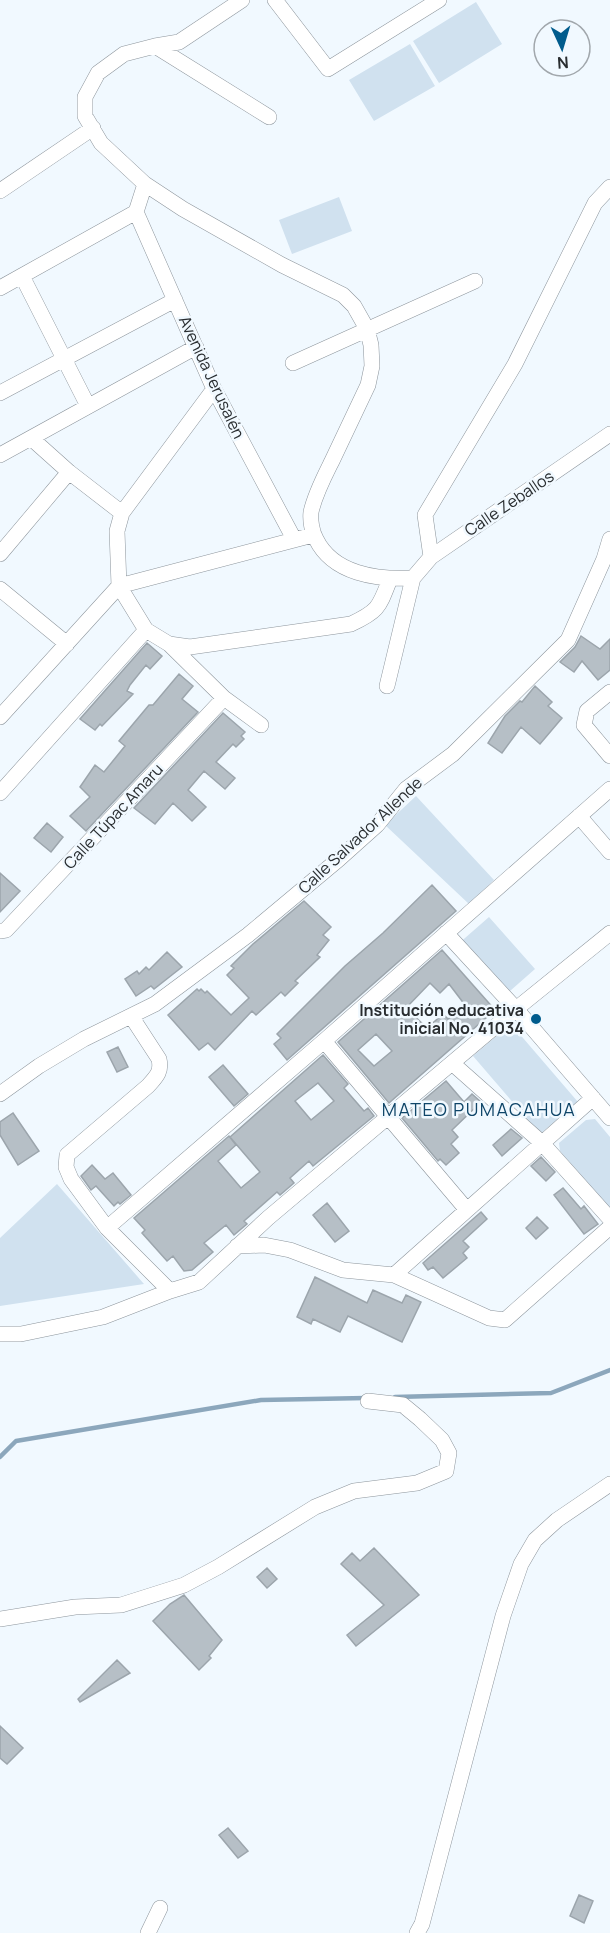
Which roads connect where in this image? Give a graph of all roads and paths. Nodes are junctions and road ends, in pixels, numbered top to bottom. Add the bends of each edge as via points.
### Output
1 (242, 0) edge
2 (274, 0) edge
3 (439, 0) edge
4 (154, 46) junction
5 (269, 117) dead end
6 (93, 129) junction
7 (145, 184) junction
8 (610, 188) edge
9 (0, 191) edge
10 (136, 212) junction
11 (22, 276) junction
12 (475, 281) dead end
13 (0, 288) edge
14 (176, 300) junction
15 (367, 329) junction
16 (196, 347) junction
17 (65, 359) junction
18 (293, 363) dead end
19 (214, 389) junction
20 (0, 393) edge
21 (88, 406) junction
22 (610, 434) edge
23 (31, 438) junction
24 (0, 455) edge
25 (69, 472) junction
26 (122, 513) junction
27 (313, 535) junction
28 (294, 538) junction
29 (610, 539) edge
30 (0, 554) edge
31 (607, 556) edge
32 (431, 557) junction
33 (413, 578) junction
34 (390, 579) junction
35 (119, 586) junction
36 (0, 589) edge
37 (146, 630) junction
38 (67, 644) junction
39 (169, 644) junction
40 (387, 686) dead end
41 (610, 692) edge
42 (224, 698) junction
43 (0, 717) edge
44 (261, 725) dead end
45 (610, 756) edge
46 (610, 789) edge
47 (0, 793) edge
48 (579, 816) junction
49 (610, 852) edge
50 (0, 931) edge
51 (446, 933) junction
52 (610, 933) edge
53 (516, 1009) junction
54 (131, 1016) junction
55 (324, 1041) junction
56 (452, 1063) junction
57 (0, 1094) edge
58 (593, 1098) junction
59 (388, 1116) junction
60 (610, 1118) edge
61 (542, 1143) junction
62 (467, 1210) junction
63 (610, 1219) edge
64 (610, 1227) edge
65 (107, 1228) junction
66 (237, 1246) junction
67 (394, 1275) junction
68 (170, 1291) junction
69 (0, 1334) edge
70 (368, 1401) dead end
71 (610, 1485) edge
72 (0, 1619) edge
73 (160, 1908) dead end
74 (148, 1933) edge
75 (417, 1933) edge

1 - 4 street via 179,42
2 - 3 street via 328,69
4 - 5 street
4 - 6 street via 124,54 98,73 85,97 85,116
6 - 7 street via 101,143
6 - 9 street
7 - 10 street
7 - 15 street via 282,265 343,295
8 - 32 street via 595,203 515,364 425,515
10 - 11 street
10 - 14 street, Avenida Jerusalén
11 - 13 street
11 - 17 street
12 - 15 street
14 - 16 street, Avenida Jerusalén
14 - 17 street
15 - 18 street
15 - 27 street via 372,366 368,385 317,493 310,515
16 - 19 street, Avenida Jerusalén
16 - 21 street
17 - 20 street
17 - 21 street
19 - 26 street
19 - 28 street, Avenida Jerusalén
21 - 23 street
22 - 32 street, Calle Zeballos
23 - 24 street
23 - 25 street
25 - 26 street
25 - 30 street
26 - 35 street via 117,531
27 - 28 street
27 - 34 street via 334,563
28 - 35 street
29 - 31 street, Calle Salvador Allende
31 - 54 street, Calle Salvador Allende via 568,640 453,754 406,789 377,825 248,935 155,1004
32 - 33 street, Calle Zeballos
33 - 34 street
33 - 40 street
34 - 39 street via 381,604 372,614 351,624 190,647
35 - 37 street
35 - 38 street
36 - 38 street
37 - 39 street
37 - 47 street
38 - 43 street
39 - 42 street
41 - 45 street via 587,711 584,725
42 - 44 street
42 - 50 street, Calle Túpac Amaru via 6,930
46 - 48 street
48 - 49 street
48 - 51 street
51 - 53 street
51 - 55 street
52 - 53 street
53 - 56 street
53 - 58 street
54 - 57 street, Calle Salvador Allende via 48,1061
54 - 65 street via 159,1059 159,1075 67,1155 71,1179
55 - 59 street
55 - 65 street
56 - 59 street
56 - 61 street
58 - 60 street
58 - 61 street
59 - 62 street
59 - 66 street
61 - 62 street
61 - 63 street
62 - 67 street
64 - 67 street via 505,1320 489,1318
65 - 68 street
66 - 67 street via 264,1245 290,1250 343,1270
66 - 68 street via 199,1282
68 - 69 street via 103,1317 21,1334
70 - 72 street via 403,1405 420,1419 442,1440 449,1453 446,1471 417,1483 354,1491 315,1508 184,1585 121,1605 75,1607
71 - 75 street via 557,1520 535,1540 521,1564 503,1616
73 - 74 street

